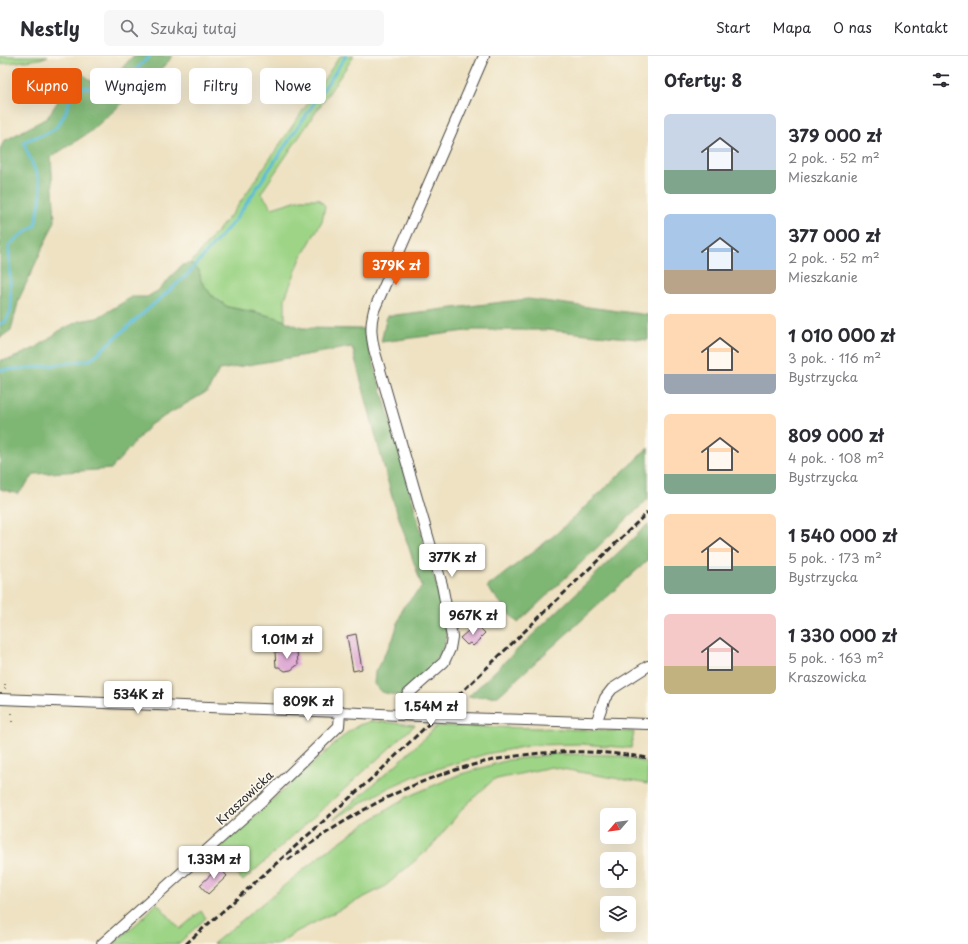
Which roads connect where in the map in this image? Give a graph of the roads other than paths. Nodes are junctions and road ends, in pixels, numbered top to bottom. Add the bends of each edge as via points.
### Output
1 (484, 56) edge
2 (648, 666) edge
3 (0, 699) edge
4 (340, 712) junction
5 (400, 715) junction
6 (596, 723) junction
7 (648, 724) edge
8 (102, 944) edge

1 - 5 street via 374,310 371,325 374,349 442,585 452,637 444,662 408,694
2 - 6 street via 612,689 605,698
3 - 4 street
4 - 5 street
4 - 8 street, Kraszowicka via 339,726 334,731 260,802
5 - 6 street, bridge
6 - 7 street

